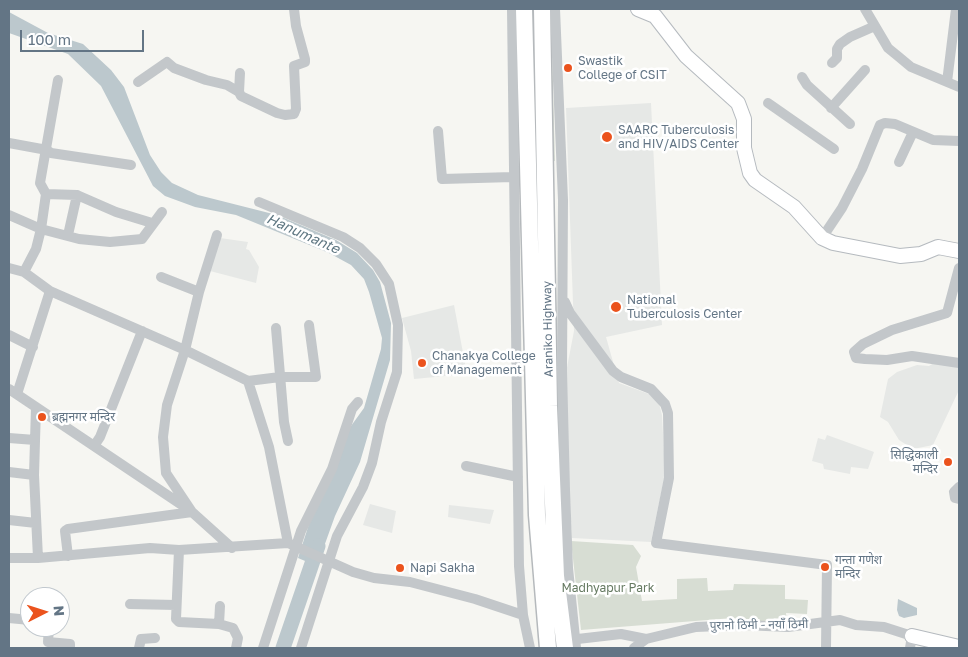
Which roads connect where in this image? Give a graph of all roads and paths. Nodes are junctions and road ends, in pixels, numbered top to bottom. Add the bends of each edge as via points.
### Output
1 (294, 9) edge
2 (512, 9) edge
3 (524, 9) edge
4 (542, 9) edge
5 (555, 9) edge
6 (638, 9) edge
7 (866, 9) edge
8 (947, 9) edge
9 (956, 9) edge
10 (875, 26) junction
11 (832, 63) dead end
12 (865, 70) dead end
13 (240, 73) dead end
14 (802, 77) dead end
15 (58, 80) dead end
16 (138, 82) dead end
17 (947, 82) junction
18 (959, 87) edge
19 (239, 92) junction
20 (768, 103) dead end
21 (831, 108) junction
22 (850, 124) dead end
23 (438, 131) dead end
24 (913, 132) junction
25 (959, 141) edge
26 (9, 143) edge
27 (834, 149) dead end
28 (48, 150) junction
29 (899, 162) dead end
30 (131, 166) dead end
31 (512, 177) junction
32 (46, 194) junction
33 (77, 195) junction
34 (259, 202) dead end
35 (162, 212) dead end
36 (9, 215) edge
37 (152, 223) junction
38 (41, 229) junction
39 (217, 235) dead end
40 (68, 236) junction
41 (822, 238) junction
42 (959, 250) edge
43 (9, 268) edge
44 (959, 268) edge
45 (24, 272) junction
46 (161, 277) dead end
47 (50, 291) junction
48 (199, 292) junction
49 (563, 299) junction
50 (309, 325) dead end
51 (276, 328) dead end
52 (142, 331) junction
53 (9, 335) edge
54 (33, 347) junction
55 (185, 350) junction
56 (959, 363) edge
57 (280, 377) junction
58 (248, 381) junction
59 (13, 392) edge
60 (358, 402) dead end
61 (36, 407) junction
62 (9, 438) edge
63 (35, 440) junction
64 (288, 441) dead end
65 (94, 446) junction
66 (466, 466) dead end
67 (9, 472) edge
68 (34, 475) junction
69 (518, 476) junction
70 (959, 487) edge
71 (959, 499) edge
72 (192, 512) junction
73 (9, 520) edge
74 (36, 523) junction
75 (294, 546) junction
76 (232, 548) junction
77 (179, 550) junction
78 (68, 556) junction
79 (9, 558) edge
80 (38, 558) junction
81 (325, 559) junction
82 (130, 604) dead end
83 (176, 605) junction
84 (220, 606) dead end
85 (524, 614) junction
86 (826, 623) junction
87 (219, 624) junction
88 (48, 637) edge
89 (155, 638) dead end
90 (646, 639) junction
91 (911, 642) edge
92 (570, 644) edge
93 (959, 647) edge
94 (70, 648) edge
95 (139, 648) edge
96 (236, 648) edge
97 (263, 648) edge
98 (301, 648) edge
99 (530, 648) edge
100 (548, 648) edge
101 (634, 648) edge
102 (826, 648) edge

1 - 19 street via 305,59 305,62 294,66 294,114 277,112 241,96
2 - 31 street
3 - 100 highway, Araniko Highway via 537,515
4 - 92 highway, Araniko Highway via 549,406 556,576
5 - 49 street via 563,200
6 - 41 main road via 655,16 686,56 738,103 744,119 744,148 750,174 794,207
7 - 10 street
8 - 9 street
9 - 17 street
10 - 11 street via 840,44 837,58
10 - 17 street via 888,48 911,67
12 - 21 street
13 - 19 street
14 - 21 street
15 - 28 street
16 - 19 street via 166,62
17 - 18 street
20 - 27 street
21 - 22 street
23 - 31 street via 442,179
24 - 25 street via 933,140
24 - 29 street
24 - 41 street via 894,124 880,124 862,169
26 - 28 street
28 - 30 street
28 - 32 street via 40,183
31 - 69 street
32 - 33 street
32 - 38 street
33 - 37 street
33 - 40 street
34 - 81 street via 343,237 360,248 389,284 396,312 399,344 393,387 369,471
35 - 37 street
36 - 38 street
37 - 40 street via 146,236 138,240 110,242
38 - 40 street
38 - 45 street via 36,249
39 - 48 street
41 - 42 main road via 900,256 938,248
43 - 45 street
44 - 56 street via 947,313 892,330 854,352 856,358 865,359 912,356
45 - 47 street
46 - 48 street
47 - 52 street
47 - 54 street
48 - 55 street
49 - 86 street via 613,371 651,389 665,404 670,473 656,543 827,564
49 - 92 street
50 - 57 street via 316,377
51 - 57 street
52 - 55 street
52 - 65 street
53 - 54 street
54 - 59 street
55 - 58 street
55 - 72 street via 167,404 163,437 166,473
57 - 58 street
57 - 64 street
58 - 75 street via 269,447
59 - 61 street
60 - 75 street via 352,408 332,469
61 - 63 street
61 - 65 street
62 - 63 street
63 - 68 street
65 - 72 street
66 - 69 street
67 - 68 street
68 - 74 street
69 - 85 street via 519,566
70 - 71 street via 954,492
72 - 76 street
72 - 78 street via 68,529 65,531
73 - 74 street
74 - 80 street
75 - 76 street
75 - 81 street
75 - 97 street
76 - 77 street
77 - 78 street via 150,548
77 - 83 street
78 - 80 street
79 - 80 street
81 - 85 street via 374,578 410,582
81 - 98 street
82 - 83 street
83 - 87 street via 176,619 180,622
84 - 87 street
85 - 99 street
86 - 90 street, पुरानो ठिमी - नयाँ ठिमी via 788,627 696,627
86 - 91 street, पुरानो ठिमी - नयाँ ठिमी via 840,620 884,627
86 - 102 street
87 - 96 street via 236,632
88 - 94 street via 48,642 70,644
89 - 95 street via 141,638
90 - 92 street, पुरानो ठिमी - नयाँ ठिमी via 621,634
90 - 101 street, पुरानो ठिमी - नयाँ ठिमी
91 - 93 main road, पुरानो ठिमी - नयाँ ठिमी

